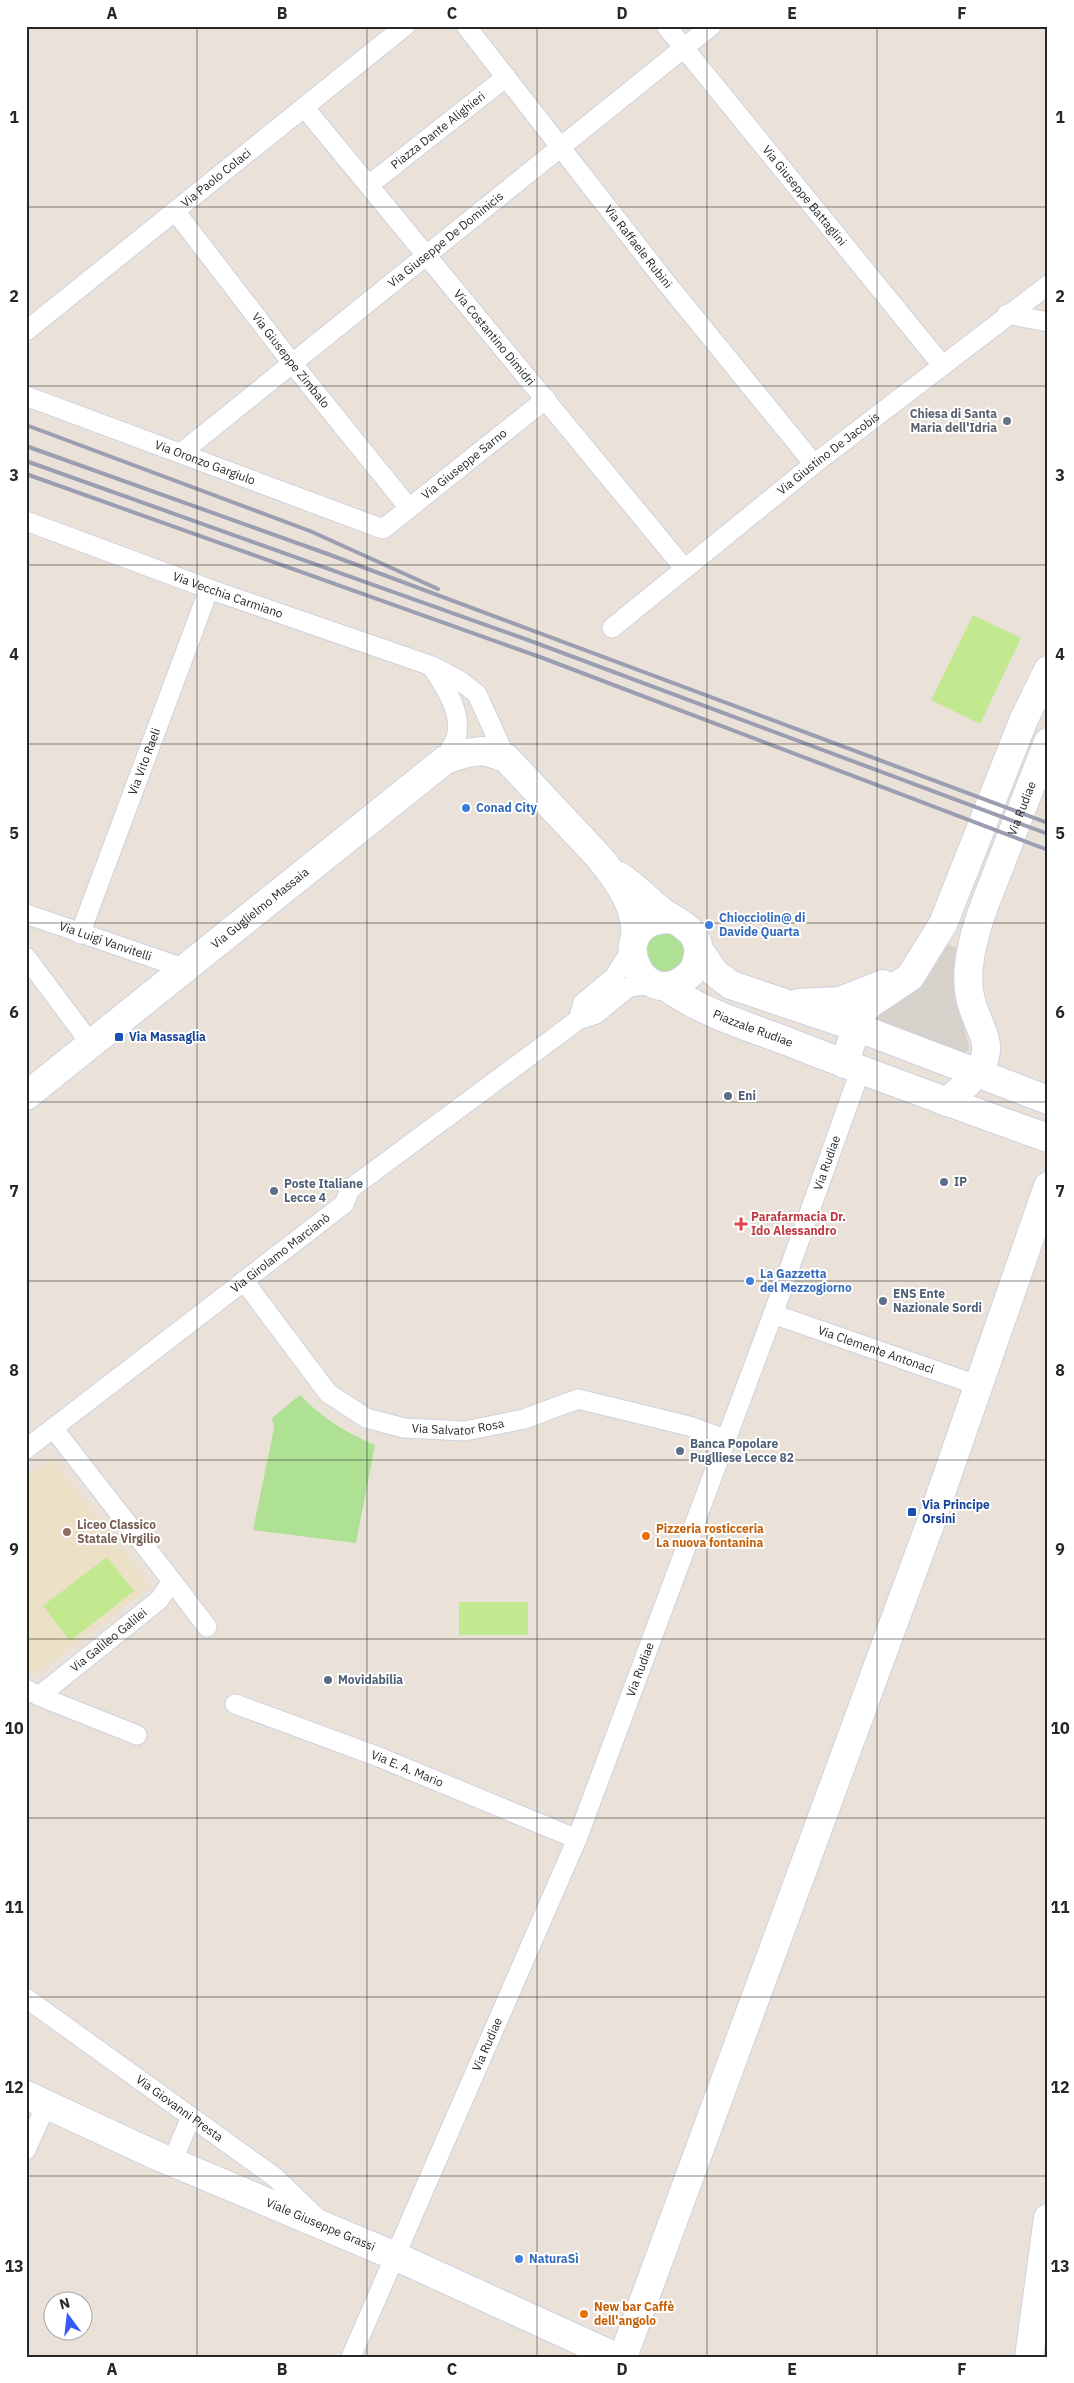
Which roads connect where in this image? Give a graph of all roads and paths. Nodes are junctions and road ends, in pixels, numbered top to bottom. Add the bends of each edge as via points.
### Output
1 (405, 26) edge
2 (466, 26) edge
3 (666, 26) edge
4 (711, 26) edge
5 (684, 48) junction
6 (506, 77) junction
7 (304, 107) junction
8 (561, 147) junction
9 (368, 185) junction
10 (175, 211) junction
11 (426, 256) junction
12 (1048, 285) edge
13 (1007, 314) junction
14 (1048, 322) edge
15 (26, 331) edge
16 (292, 363) junction
17 (942, 365) junction
18 (26, 396) edge
19 (546, 399) junction
20 (180, 453) junction
21 (814, 464) junction
22 (409, 508) junction
23 (26, 521) edge
24 (383, 530) joint
25 (684, 568) junction
26 (209, 589) junction
27 (612, 628) dead end
28 (432, 666) junction
29 (1048, 670) edge
30 (457, 720) junction
31 (1048, 742) edge
32 (495, 754) junction
33 (445, 760) junction
34 (610, 870) junction
35 (26, 914) edge
36 (672, 919) junction
37 (80, 934) junction
38 (633, 944) junction
39 (699, 950) junction
40 (26, 957) edge
41 (921, 961) junction
42 (183, 968) junction
43 (660, 985) junction
44 (774, 1001) junction
45 (578, 1020) junction
46 (856, 1027) junction
47 (91, 1044) junction
48 (852, 1068) junction
49 (978, 1072) junction
50 (26, 1096) edge
51 (1048, 1100) edge
52 (946, 1102) junction
53 (1048, 1138) edge
54 (1048, 1186) edge
55 (244, 1281) junction
56 (773, 1314) junction
57 (977, 1385) junction
58 (53, 1428) junction
59 (725, 1439) junction
60 (26, 1449) edge
61 (172, 1581) junction
62 (207, 1627) dead end
63 (33, 1692) edge
64 (235, 1704) dead end
65 (137, 1735) dead end
66 (577, 1839) junction
67 (26, 1998) edge
68 (36, 2100) edge
69 (191, 2117) junction
70 (26, 2150) edge
71 (172, 2162) junction
72 (1048, 2218) edge
73 (326, 2227) junction
74 (395, 2256) junction
75 (351, 2357) edge
76 (616, 2357) edge
77 (623, 2357) edge
78 (1029, 2357) edge

1 - 7 street, Via Paolo Colaci
2 - 6 street, Via Raffaele Rubini
3 - 5 street, Via Giuseppe Battaglini
4 - 5 street, Via Giuseppe De Dominicis
5 - 8 street, Via Giuseppe De Dominicis
5 - 17 street, Via Giuseppe Battaglini
6 - 8 street, Via Raffaele Rubini
6 - 9 street, Piazza Dante Alighieri
7 - 9 street, Via Costantino Dimidri
7 - 10 street, Via Paolo Colaci
8 - 11 street, Via Giuseppe De Dominicis
8 - 21 street, Via Raffaele Rubini
9 - 11 street, Via Costantino Dimidri
10 - 15 street, Via Paolo Colaci
10 - 16 street, Via Giuseppe Zimbalo
11 - 16 street, Via Giuseppe De Dominicis
11 - 19 street, Via Costantino Dimidri
12 - 13 street, Via Giustino De Jacobis
13 - 14 street
13 - 17 street, Via Giustino De Jacobis
16 - 20 street, Via Giuseppe De Dominicis
16 - 22 street, Via Giuseppe Zimbalo
17 - 21 street, Via Giustino De Jacobis
18 - 20 street, Via Oronzo Gargiulo
19 - 22 street, Via Giuseppe Sarno
19 - 25 street, Via Costantino Dimidri
20 - 24 street, Via Oronzo Gargiulo
21 - 25 street, Via Giustino De Jacobis
22 - 24 street, Via Giuseppe Sarno
23 - 26 street, Via Vecchia Carmiano
25 - 27 street, Via Giustino De Jacobis
26 - 28 street, Via Vecchia Carmiano
26 - 37 street, Via Vito Raeli
28 - 30 street via 452,702
28 - 32 street, Via Vecchia Carmiano via 477,694
29 - 41 main road via 1024,718 943,924
30 - 32 street via 470,739
30 - 33 street via 456,737
31 - 49 main road, Via Rudiae via 974,934 967,983 969,998 987,1042 986,1057
32 - 33 main road, Via Guglielmo Massaia via 466,753
32 - 34 main road, Piazzale Rudiae
33 - 42 main road, Via Guglielmo Massaia
34 - 36 main road, Piazzale Rudiae
34 - 38 main road, Piazzale Rudiae via 636,920
35 - 37 street, Via Luigi Vanvitelli
36 - 38 main road via 650,922 641,929
36 - 39 main road, Piazzale Rudiae via 691,930
37 - 42 street, Via Luigi Vanvitelli
38 - 43 main road, Piazzale Rudiae via 637,970 645,979
38 - 45 street, Via Girolamo Marcianò via 614,977 583,1003
39 - 43 main road via 697,964 690,975 679,983
39 - 44 main road, Piazzale Rudiae via 715,973 731,985
40 - 47 street
41 - 44 main road via 888,982 840,1001
41 - 46 main road via 910,977 862,1012
42 - 47 main road, Via Guglielmo Massaia
43 - 45 street, Via Girolamo Marcianò via 629,987 596,1014
43 - 48 main road, Piazzale Rudiae via 719,1016
44 - 46 main road, Piazzale Rudiae
45 - 55 street, Via Girolamo Marcianò via 350,1190 344,1204
46 - 48 main road
46 - 49 main road, Piazzale Rudiae
47 - 50 main road, Via Guglielmo Massaia
48 - 52 main road, Piazzale Rudiae
48 - 56 street, Via Rudiae
49 - 51 main road, Piazzale Rudiae
49 - 52 main road
52 - 53 main road, Piazzale Rudiae
54 - 57 main road
55 - 58 street, Via Girolamo Marcianò
55 - 59 street, Via Salvator Rosa via 328,1392 366,1418 404,1428 465,1431 524,1419 578,1399 689,1426
56 - 57 street, Via Clemente Antonaci
56 - 59 street, Via Rudiae
57 - 77 main road via 932,1519
58 - 60 street, Via Girolamo Marcianò
58 - 61 street
59 - 66 street, Via Rudiae
61 - 62 street
61 - 63 street, Via Galileo Galilei via 159,1600
63 - 65 street, Via Galileo Galilei
64 - 66 street, Via E. A. Mario via 379,1757
66 - 74 street, Via Rudiae
67 - 69 street, Via Giovanni Presta
68 - 70 street
68 - 71 main road, Viale Giuseppe Grassi
69 - 71 street
69 - 73 street, Via Giovanni Presta via 276,2178
71 - 73 main road, Viale Giuseppe Grassi
72 - 78 main road
73 - 74 main road, Viale Giuseppe Grassi
74 - 75 street, Via Rudiae
74 - 76 main road, Viale Giuseppe Grassi

